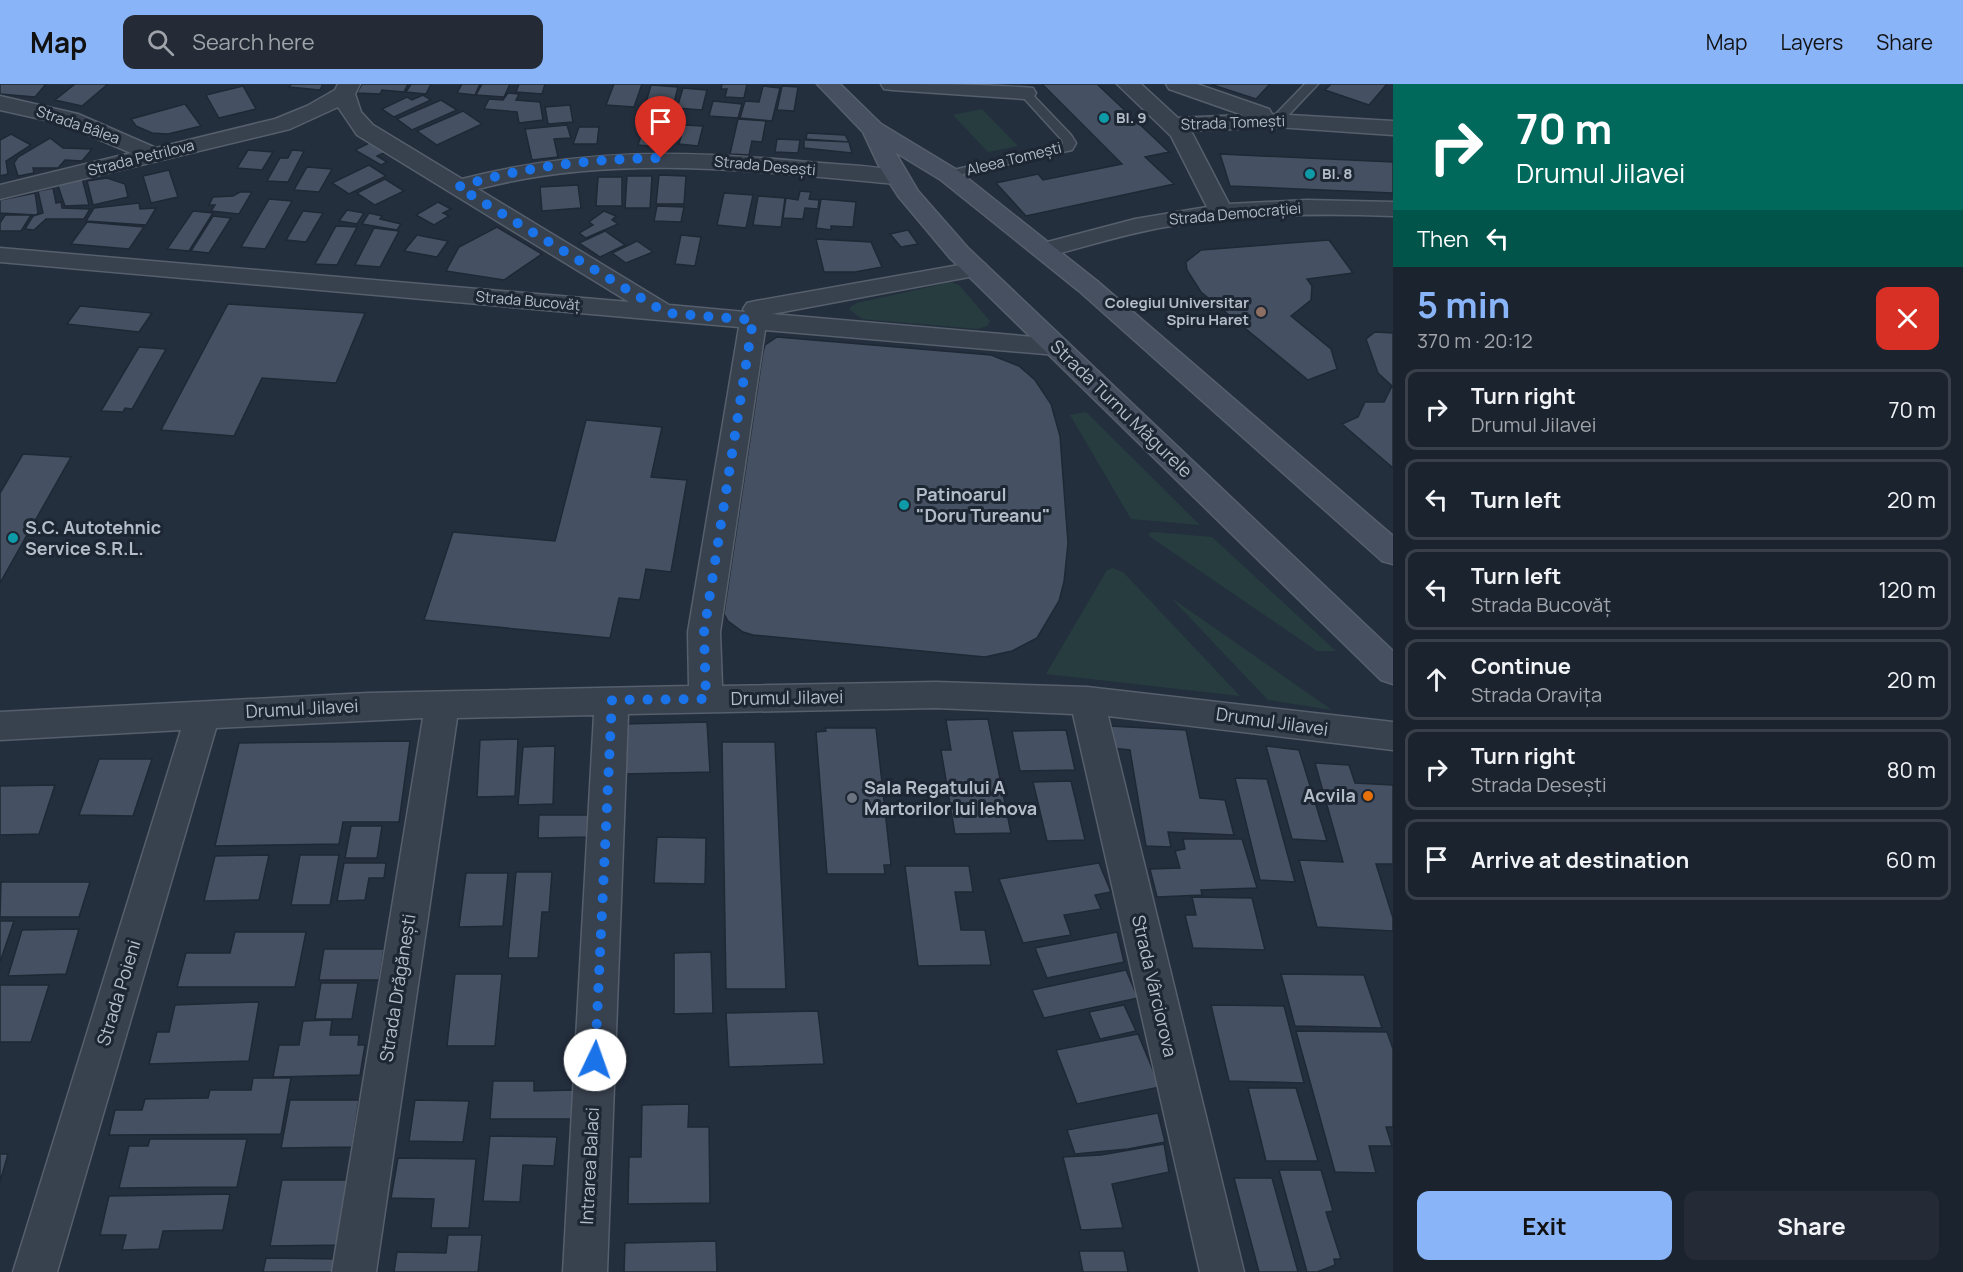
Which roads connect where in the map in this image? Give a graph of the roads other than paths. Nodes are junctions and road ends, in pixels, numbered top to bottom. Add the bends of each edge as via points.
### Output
1 (828, 84) edge
2 (892, 84) edge
3 (1128, 84) edge
4 (1312, 84) edge
5 (1180, 85) edge
6 (1021, 88) edge
7 (347, 89) edge
8 (0, 103) edge
9 (1167, 119) junction
10 (1277, 120) junction
11 (282, 124) junction
12 (1393, 128) edge
13 (873, 129) junction
14 (365, 130) junction
15 (154, 155) junction
16 (950, 175) junction
17 (895, 177) junction
18 (458, 187) junction
19 (0, 192) edge
20 (1393, 208) edge
21 (1221, 212) junction
22 (1045, 250) junction
23 (0, 255) edge
24 (976, 269) junction
25 (822, 298) junction
26 (666, 313) junction
27 (693, 315) junction
28 (753, 320) junction
29 (831, 327) junction
30 (1057, 347) junction
31 (1393, 553) edge
32 (1393, 671) edge
33 (706, 699) junction
34 (612, 700) junction
35 (1087, 700) junction
36 (442, 704) junction
37 (202, 714) junction
38 (0, 726) edge
39 (1393, 736) edge
40 (35, 1272) edge
41 (354, 1272) edge
42 (585, 1272) edge
43 (1222, 1272) edge

1 - 13 main road, Strada Turnu Măgurele
2 - 6 street
3 - 9 street
4 - 10 lane
5 - 9 street, Strada Tomești
5 - 10 street
6 - 16 lane, Aleea Tomești via 1067,138 1068,147
7 - 11 street, Strada Petrilova via 315,111
7 - 14 street via 351,113
8 - 15 street, Strada Bâlea via 70,119
9 - 10 street, Strada Tomești
9 - 21 street, Strada Tomești via 1189,146
10 - 12 street, Strada Tomești
11 - 14 street, Strada Petrilova
11 - 15 street, Strada Petrilova
13 - 16 main road, Strada Turnu Măgurele
13 - 17 main road, Strada Turnu Măgurele
14 - 18 street
15 - 19 street, Strada Petrilova
16 - 22 main road, Strada Turnu Măgurele
17 - 18 street, Strada Desești via 688,159 630,158 541,167
17 - 24 main road, Strada Turnu Măgurele via 925,216
18 - 26 street
20 - 21 street, Strada Democrației via 1298,207
21 - 22 street, Strada Democrației via 1144,224
22 - 31 main road, Strada Turnu Măgurele
23 - 26 street, Strada Bucovăț
24 - 25 street
24 - 30 main road, Strada Turnu Măgurele
25 - 27 street via 741,312
25 - 29 street
26 - 27 street, Strada Bucovăț
27 - 28 street, Strada Bucovăț
28 - 29 street, Strada Bucovăț
28 - 33 street via 704,632
29 - 30 street, Strada Bucovăț
30 - 32 main road, Strada Turnu Măgurele
33 - 34 street, Drumul Jilavei
33 - 35 street, Drumul Jilavei via 936,695
34 - 36 street, Drumul Jilavei
34 - 42 street, Intrarea Balaci
35 - 39 street, Drumul Jilavei
35 - 43 street, Strada Vârciorova
36 - 37 street, Drumul Jilavei
36 - 41 street, Strada Drăgănești
37 - 38 street, Drumul Jilavei
37 - 40 street, Strada Poieni

